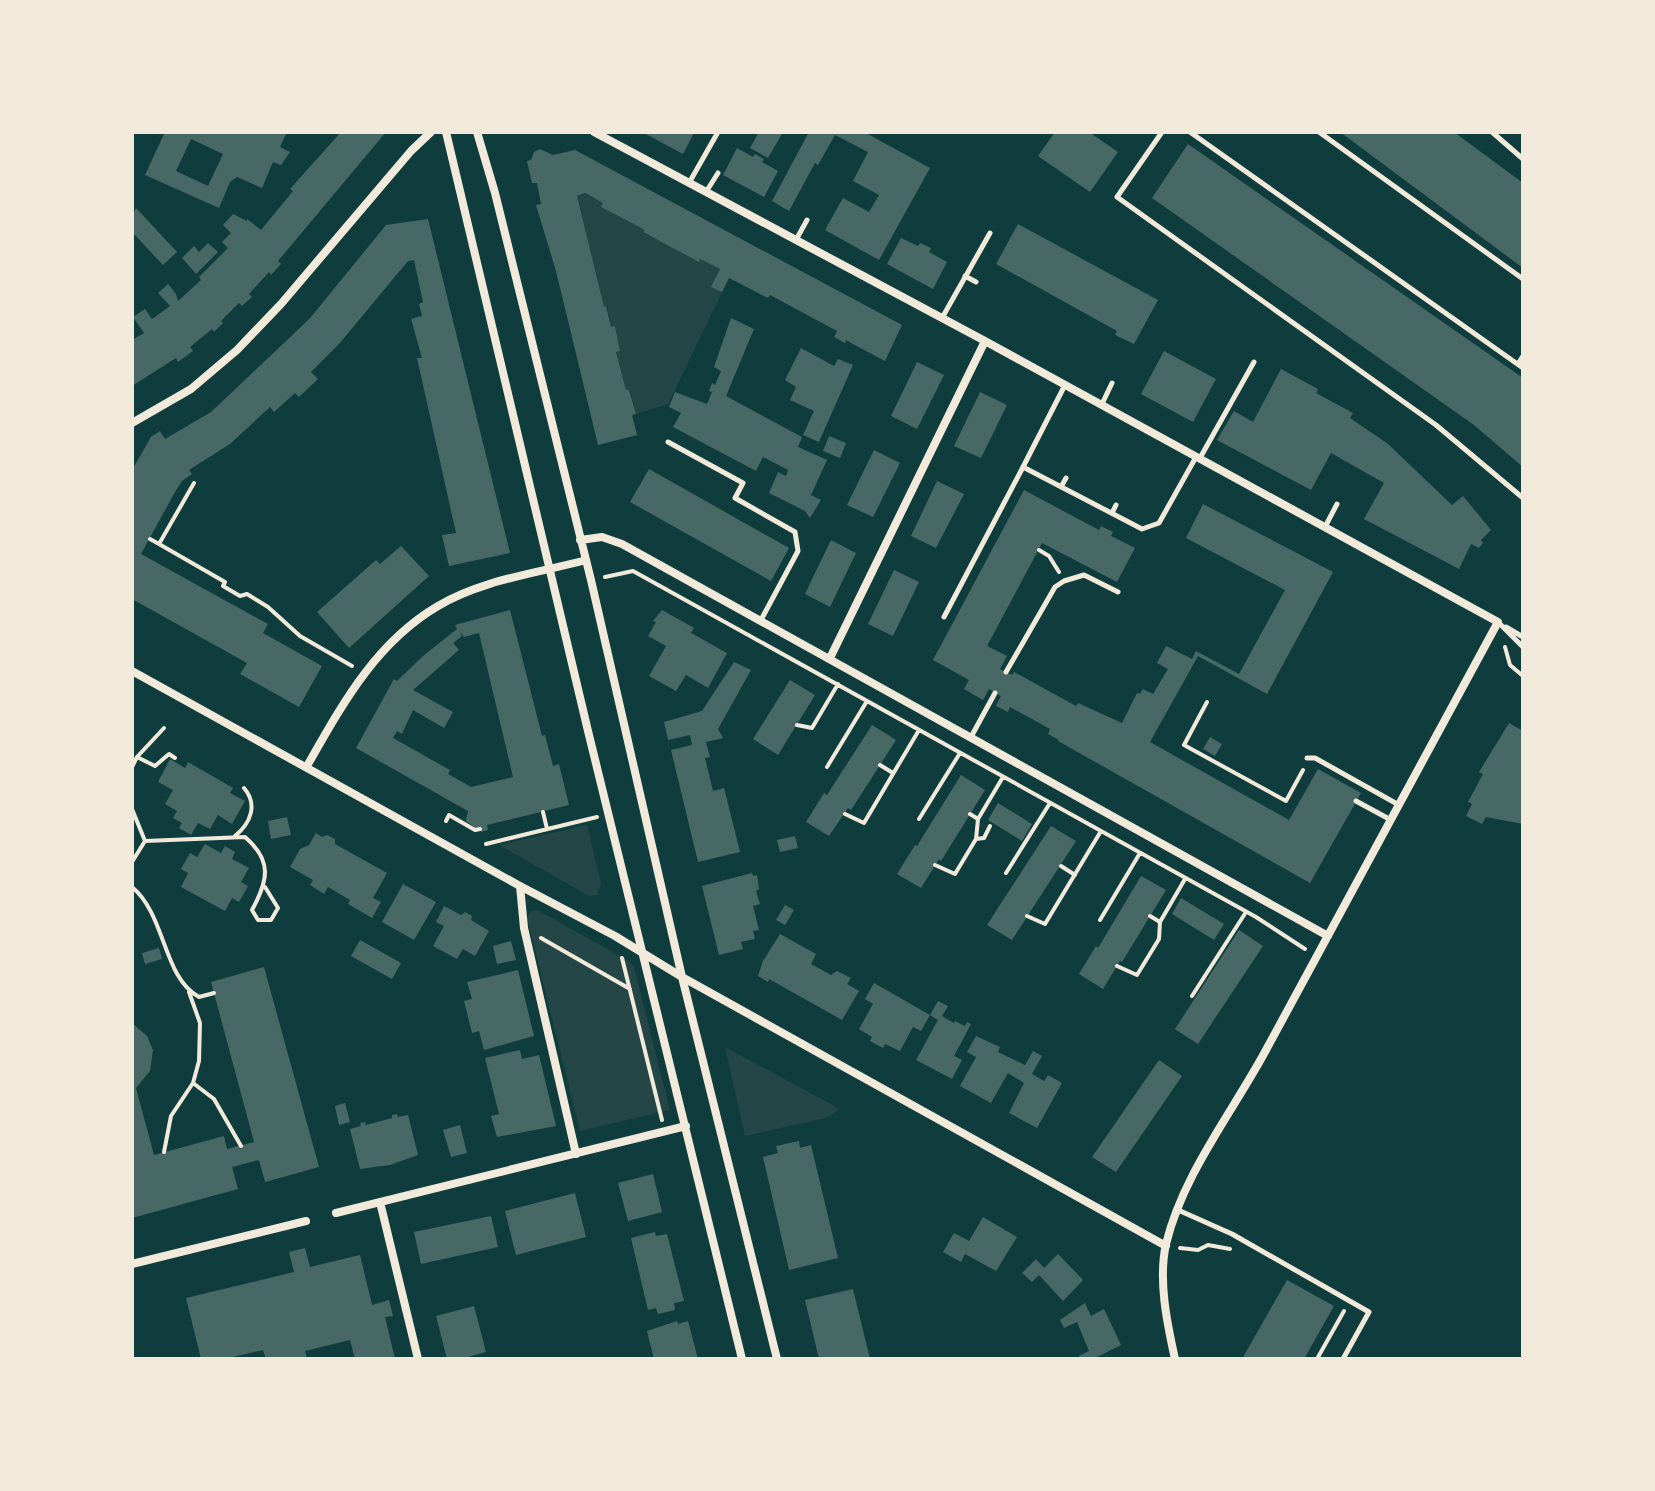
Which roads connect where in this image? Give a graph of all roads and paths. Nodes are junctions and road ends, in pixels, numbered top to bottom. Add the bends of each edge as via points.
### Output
1 (431, 132) edge
2 (446, 132) edge
3 (477, 132) edge
4 (594, 132) edge
5 (718, 132) edge
6 (1162, 132) edge
7 (1190, 132) edge
8 (1319, 132) edge
9 (1492, 132) edge
10 (1523, 159) edge
11 (718, 173) dead end
12 (688, 184) junction
13 (705, 193) junction
14 (807, 220) dead end
15 (990, 233) dead end
16 (796, 241) junction
17 (965, 276) junction
18 (1523, 279) edge
19 (976, 282) dead end
20 (942, 319) junction
21 (985, 341) junction
22 (1523, 356) edge
23 (1254, 362) dead end
24 (1520, 366) edge
25 (1112, 383) dead end
26 (1065, 385) junction
27 (1101, 405) junction
28 (132, 423) edge
29 (668, 442) dead end
30 (1198, 458) junction
31 (1023, 467) junction
32 (1066, 478) dead end
33 (194, 483) dead end
34 (1061, 487) junction
35 (1523, 498) edge
36 (1337, 504) dead end
37 (1116, 505) dead end
38 (1112, 513) junction
39 (1325, 527) junction
40 (150, 539) dead end
41 (580, 540) junction
42 (159, 544) junction
43 (1039, 550) dead end
44 (1049, 556) dead end
45 (586, 560) junction
46 (549, 569) junction
47 (591, 580) junction
48 (1118, 592) dead end
49 (944, 617) dead end
50 (760, 621) junction
51 (1498, 622) junction
52 (1523, 637) edge
53 (1523, 647) edge
54 (830, 658) junction
55 (132, 671) edge
56 (1006, 672) dead end
57 (365, 673) junction
58 (838, 684) junction
59 (995, 693) dead end
60 (867, 701) junction
61 (1207, 702) dead end
62 (797, 725) dead end
63 (164, 728) dead end
64 (919, 730) junction
65 (971, 737) junction
66 (960, 753) junction
67 (137, 757) junction
68 (175, 758) dead end
69 (1309, 758) joint
70 (880, 765) dead end
71 (307, 766) junction
72 (132, 767) edge
73 (827, 767) dead end
74 (893, 773) junction
75 (1003, 777) junction
76 (244, 788) dead end
77 (1356, 801) dead end
78 (1050, 803) junction
79 (1399, 805) junction
80 (132, 809) edge
81 (543, 812) dead end
82 (845, 814) dead end
83 (970, 814) dead end
84 (608, 815) junction
85 (919, 819) dead end
86 (978, 819) junction
87 (1391, 820) junction
88 (446, 821) dead end
89 (990, 826) dead end
90 (480, 829) dead end
91 (547, 829) junction
92 (1101, 831) junction
93 (233, 838) junction
94 (976, 839) junction
95 (145, 841) junction
96 (486, 844) dead end
97 (1140, 853) junction
98 (132, 862) edge
99 (935, 865) dead end
100 (1061, 866) dead end
101 (1006, 873) dead end
102 (1075, 875) junction
103 (1185, 879) junction
104 (520, 886) junction
105 (132, 887) edge
106 (265, 887) junction
107 (1246, 912) junction
108 (1027, 916) dead end
109 (1150, 916) dead end
110 (1100, 920) dead end
111 (1160, 922) junction
112 (532, 932) dead end
113 (615, 936) junction
114 (1328, 936) junction
115 (643, 954) junction
116 (1317, 957) junction
117 (1117, 966) dead end
118 (682, 977) junction
119 (631, 989) junction
120 (189, 992) junction
121 (214, 993) dead end
122 (1192, 996) dead end
123 (193, 1083) junction
124 (686, 1126) junction
125 (664, 1131) junction
126 (241, 1146) dead end
127 (164, 1152) dead end
128 (576, 1154) junction
129 (380, 1202) junction
130 (1177, 1210) junction
131 (336, 1213) dead end
132 (306, 1221) dead end
133 (1166, 1246) junction
134 (1240, 1251) dead end
135 (132, 1264) edge
136 (1345, 1310) dead end
137 (418, 1359) edge
138 (742, 1359) edge
139 (777, 1359) edge
140 (1175, 1359) edge
141 (1317, 1359) edge
142 (1343, 1359) edge

1 - 28 street via 237,350 191,389
2 - 46 street
3 - 41 street
4 - 12 street
5 - 12 lane
6 - 35 lane via 1117,197 1436,425
7 - 24 lane
8 - 18 lane
9 - 10 lane
11 - 13 lane
12 - 13 street
13 - 16 street
14 - 16 lane
15 - 17 lane
16 - 20 street
17 - 19 lane
17 - 20 lane
20 - 21 street
21 - 26 street
21 - 54 street
22 - 24 lane
23 - 30 lane
25 - 27 lane
26 - 27 street
26 - 31 lane
27 - 30 street
29 - 50 lane via 743,483 735,498 795,532 798,551
30 - 38 lane via 1159,523 1142,529
30 - 39 street
31 - 34 lane
31 - 49 lane
32 - 34 lane
33 - 42 path
34 - 38 lane
36 - 39 lane
37 - 38 lane
39 - 51 street
40 - 42 path
41 - 45 street
41 - 50 street via 602,537 622,544
42 - 57 path via 240,596 247,594 268,607 300,636
43 - 44 path
45 - 46 street
45 - 47 street
46 - 57 street via 440,605 377,655
46 - 84 street
47 - 58 path via 633,571
47 - 118 street
48 - 56 lane via 1084,575 1055,587
50 - 54 street
51 - 52 lane
51 - 53 lane
51 - 79 street
54 - 65 street
55 - 71 street
57 - 71 street
58 - 60 path
58 - 62 path via 812,728
59 - 65 lane
60 - 64 path
60 - 73 path
61 - 69 path via 1184,745 1286,801
63 - 67 path
64 - 66 path
64 - 74 path
65 - 114 street
66 - 75 path
66 - 85 path
67 - 68 path via 155,766 169,754
67 - 72 path
69 - 79 lane
70 - 74 path
71 - 104 street
74 - 82 path via 864,823
75 - 78 path
75 - 86 path
76 - 93 path via 253,806
77 - 87 lane
78 - 92 path
78 - 101 path
79 - 87 street
80 - 95 path
81 - 91 path
83 - 86 path
84 - 91 path
84 - 115 street
86 - 94 path
87 - 114 street
88 - 90 path via 449,815
89 - 94 path via 984,838
91 - 96 path
92 - 97 path
92 - 102 path
93 - 95 path
93 - 106 path via 245,837 263,857
94 - 99 path via 955,874
95 - 98 path
97 - 103 path
97 - 110 path
100 - 102 path
102 - 108 path via 1045,924
103 - 107 path
103 - 111 path
104 - 113 street
104 - 128 street via 524,928
105 - 120 path via 143,896
106 - 106 path via 252,910 264,921 271,920 278,908
107 - 116 path
107 - 122 path
109 - 111 path
111 - 117 path via 1159,939 1137,975
112 - 119 path
113 - 115 street
113 - 119 path
114 - 116 street
115 - 118 street
115 - 124 street
116 - 130 street
118 - 133 street
118 - 139 street
119 - 125 path
120 - 121 path via 199,997
120 - 123 path via 200,1023
123 - 126 path via 214,1099
123 - 127 path via 171,1116
124 - 125 street
124 - 138 street
125 - 128 street
128 - 129 street
129 - 131 street
129 - 137 street
130 - 133 street
130 - 142 lane via 1232,1234 1369,1312
132 - 135 street
133 - 134 path
133 - 140 street via 1163,1269
136 - 141 path

